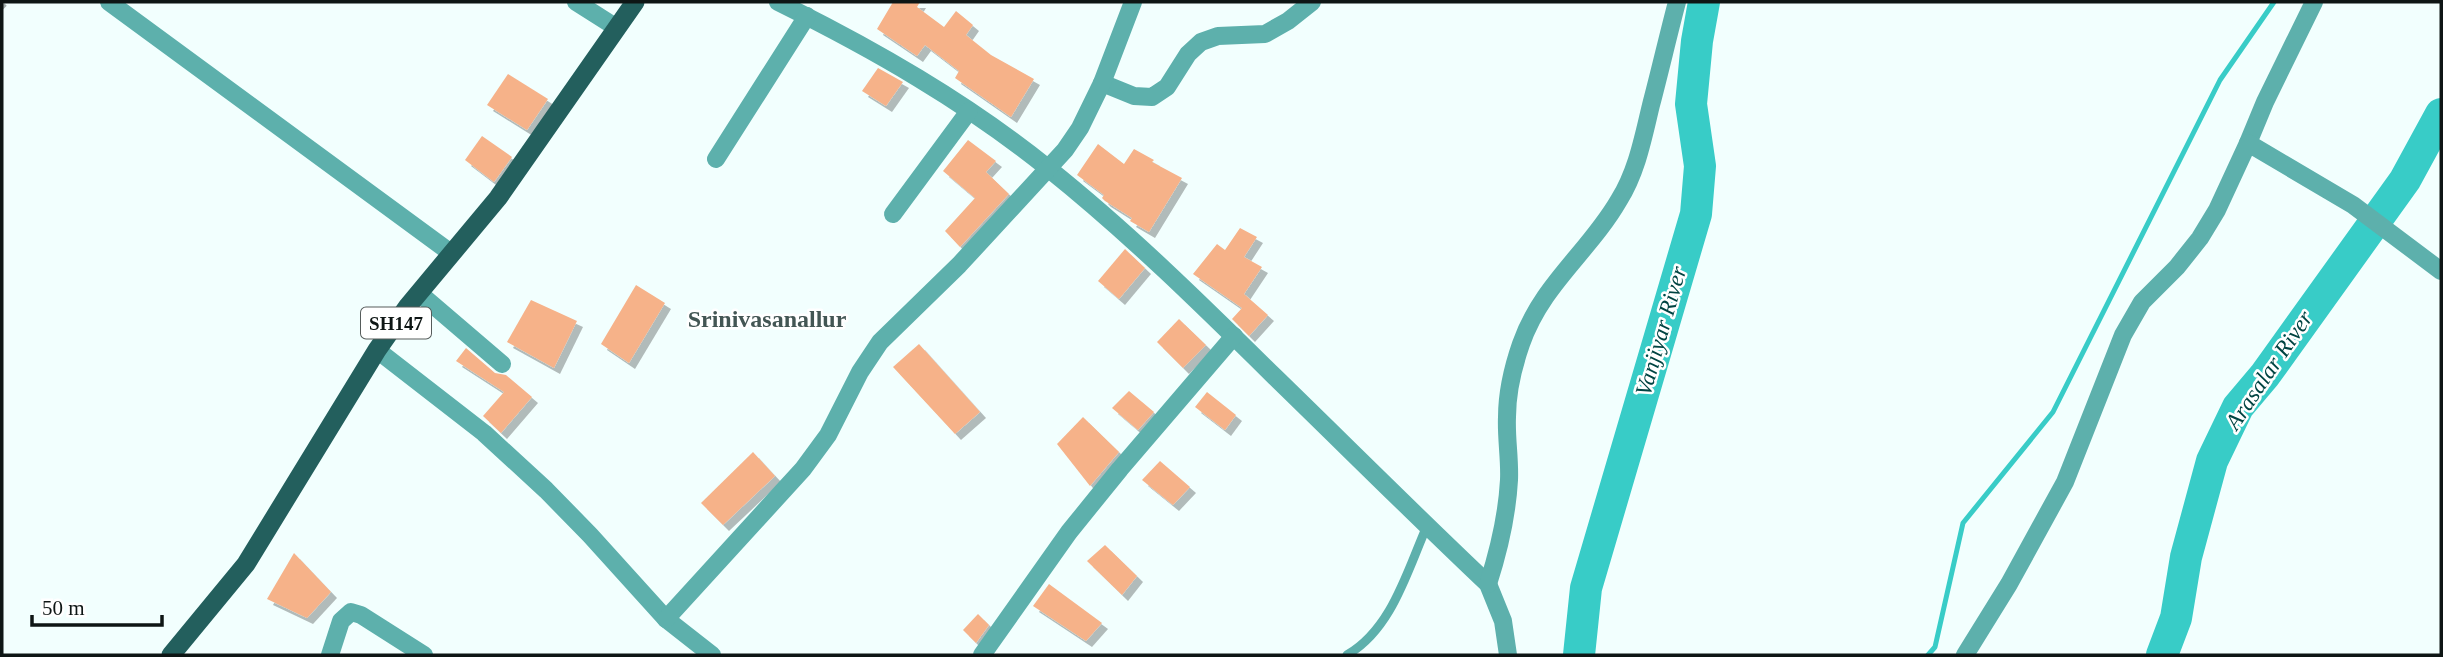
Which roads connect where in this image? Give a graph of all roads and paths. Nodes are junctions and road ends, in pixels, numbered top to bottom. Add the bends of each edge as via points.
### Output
1 (8, 2) edge
2 (109, 2) edge
3 (576, 2) edge
4 (635, 2) edge
5 (778, 2) edge
6 (1133, 2) edge
7 (1312, 2) edge
8 (1677, 2) edge
9 (2314, 2) edge
10 (2, 8) edge
11 (807, 16) junction
12 (617, 28) junction
13 (1102, 83) junction
14 (969, 111) junction
15 (2248, 143) junction
16 (716, 159) dead end
17 (1049, 169) junction
18 (893, 214) dead end
19 (451, 253) junction
20 (2435, 266) edge
21 (419, 293) junction
22 (1234, 336) junction
23 (377, 349) junction
24 (502, 364) dead end
25 (1427, 526) junction
26 (1488, 584) junction
27 (666, 619) junction
28 (171, 655) edge
29 (330, 655) edge
30 (424, 655) edge
31 (712, 655) edge
32 (982, 655) edge
33 (1347, 655) edge
34 (1508, 655) edge
35 (1965, 655) edge

1 - 10 path
2 - 19 street
3 - 12 street
4 - 12 main road, SH147
5 - 11 street
6 - 13 street
7 - 13 street via 1265,34 1202,41 1167,87 1152,97 1134,96
8 - 26 street via 1634,170 1619,201 1555,280 1521,343 1507,416 1507,506
9 - 15 street
11 - 14 street via 874,51
11 - 16 street
12 - 19 main road, SH147 via 512,178
13 - 17 street via 1080,128
14 - 17 street
14 - 18 street
15 - 20 street via 2353,205
15 - 35 street via 2200,238 2142,302 2123,335 2065,482
17 - 22 street
17 - 27 street via 880,342 828,436 803,470
19 - 21 main road, SH147
21 - 23 main road, SH147
21 - 24 street
22 - 25 street
22 - 32 street via 1069,532
23 - 27 street via 484,433 546,490
23 - 28 main road, SH147 via 246,564
25 - 26 street
25 - 33 lane via 1388,613 1375,632
26 - 34 street via 1503,621
27 - 31 street
29 - 30 street via 341,621 351,612

